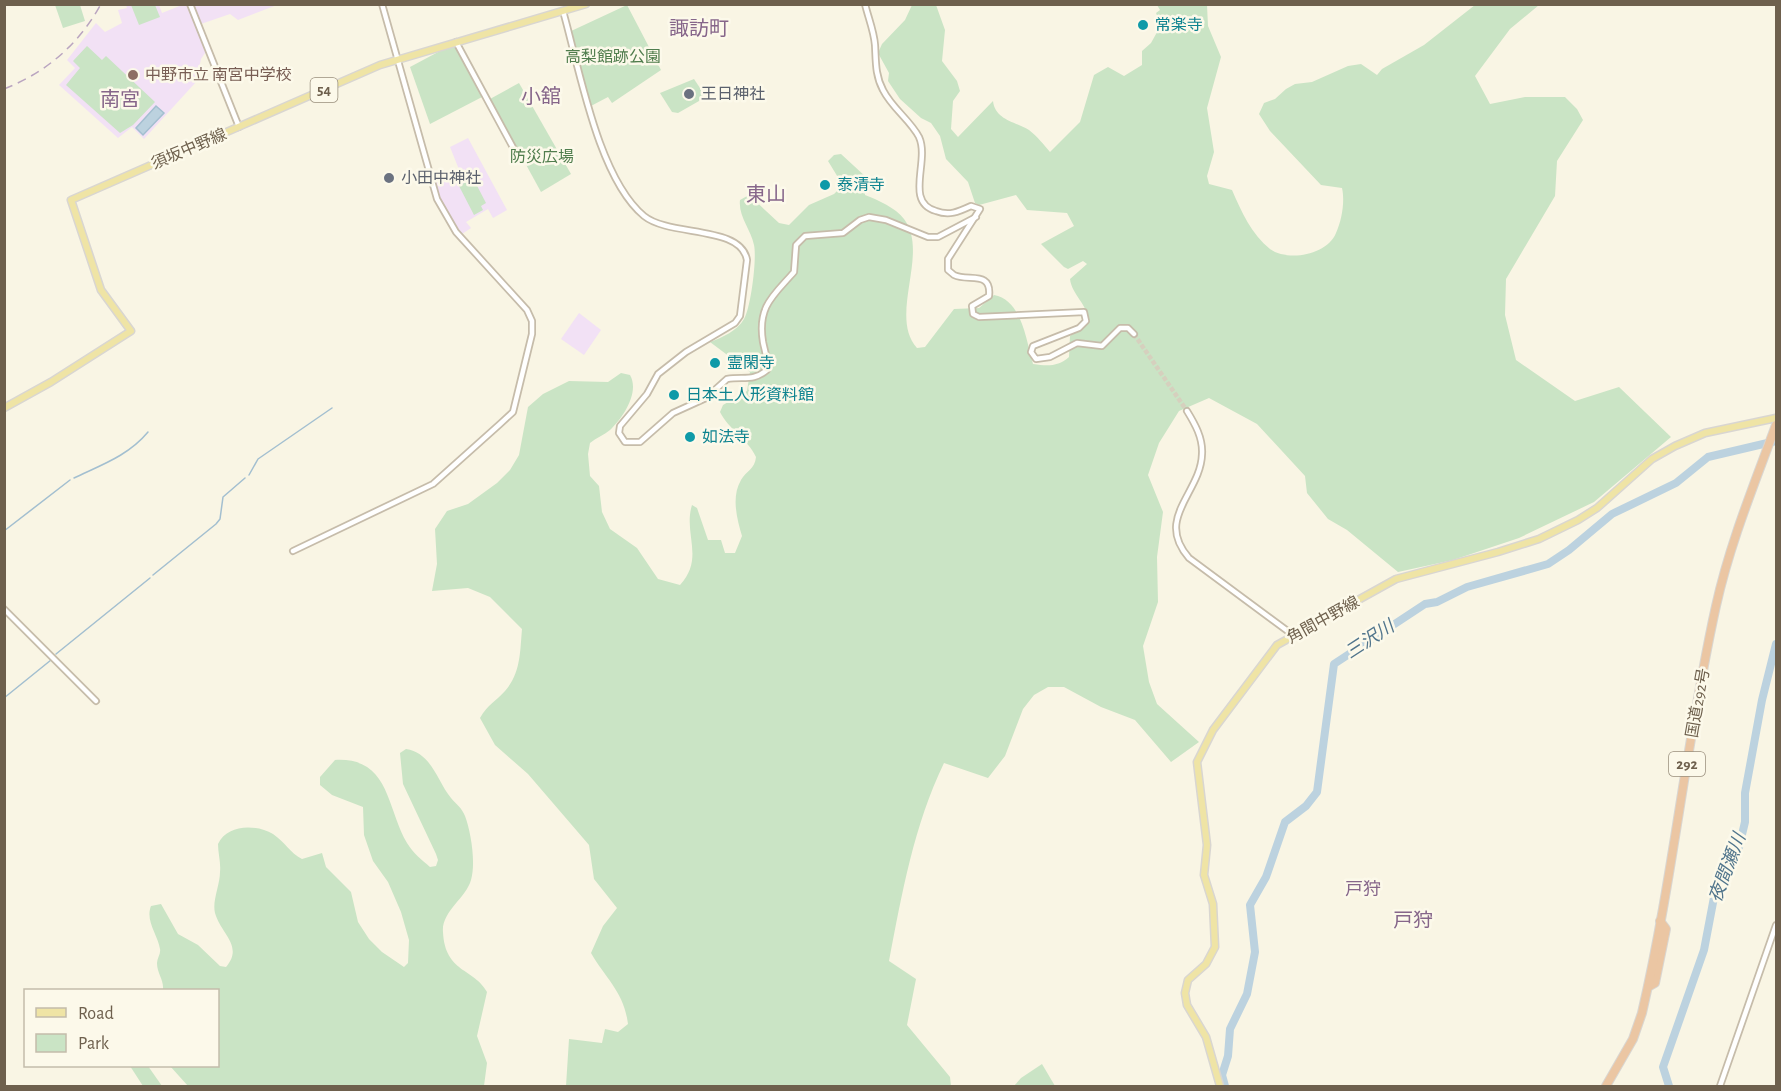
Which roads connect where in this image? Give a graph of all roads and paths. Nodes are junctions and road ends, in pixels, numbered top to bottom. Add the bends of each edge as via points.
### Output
1 (190, 4) edge
2 (382, 4) edge
3 (586, 4) edge
4 (865, 4) edge
5 (563, 11) junction
6 (456, 42) junction
7 (397, 59) junction
8 (239, 127) junction
9 (516, 153) dead end
10 (975, 217) junction
11 (1134, 334) dead end
12 (4, 408) edge
13 (1186, 411) tunnel mouth
14 (1776, 418) edge
15 (1775, 429) edge
16 (293, 551) dead end
17 (4, 609) edge
18 (1293, 635) junction
19 (96, 701) dead end
20 (1776, 925) edge
21 (1220, 1086) edge
22 (1606, 1086) edge
23 (1720, 1086) edge

1 - 8 street
2 - 7 street
3 - 5 main road, 須坂中野線 / 54
4 - 10 street via 882,88 919,138 922,202 928,209 943,213 975,205 980,212
5 - 6 main road, 須坂中野線 / 54
5 - 10 street via 599,142 634,206 663,226 736,242 747,260 740,316 658,374 620,426 619,433 625,442 640,442 673,413 706,398 727,379 747,380 767,370 762,328 766,308 772,294 794,272 796,245 805,236 843,233 869,217 938,237
6 - 7 main road, 須坂中野線 / 54
6 - 9 street
7 - 8 main road, 須坂中野線 / 54
7 - 16 street via 437,199 456,232 527,310 532,334 513,412 500,424 433,484
8 - 12 main road, 須坂中野線 / 54 via 71,200 101,290 131,331
10 - 11 street via 948,259 948,266 958,278 974,277 987,282 989,296 972,306 976,316 1084,312 1086,321 1079,328 1033,346 1035,359 1050,357 1077,343 1102,346 1120,328 1128,328
13 - 18 street via 1198,428 1203,454 1176,521 1181,549
14 - 18 main road, 角間中野線 via 1705,433 1675,446 1652,459 1578,520 1539,539 1396,579
15 - 22 highway, 国道292号 / 292 via 1744,508 1717,604 1648,987 1633,1040
17 - 19 street
18 - 21 main road, 角間中野線 via 1277,645 1254,673 1198,758 1207,845 1204,875 1213,904 1215,947 1211,958 1188,980 1185,993 1187,1005 1206,1037
20 - 23 street

